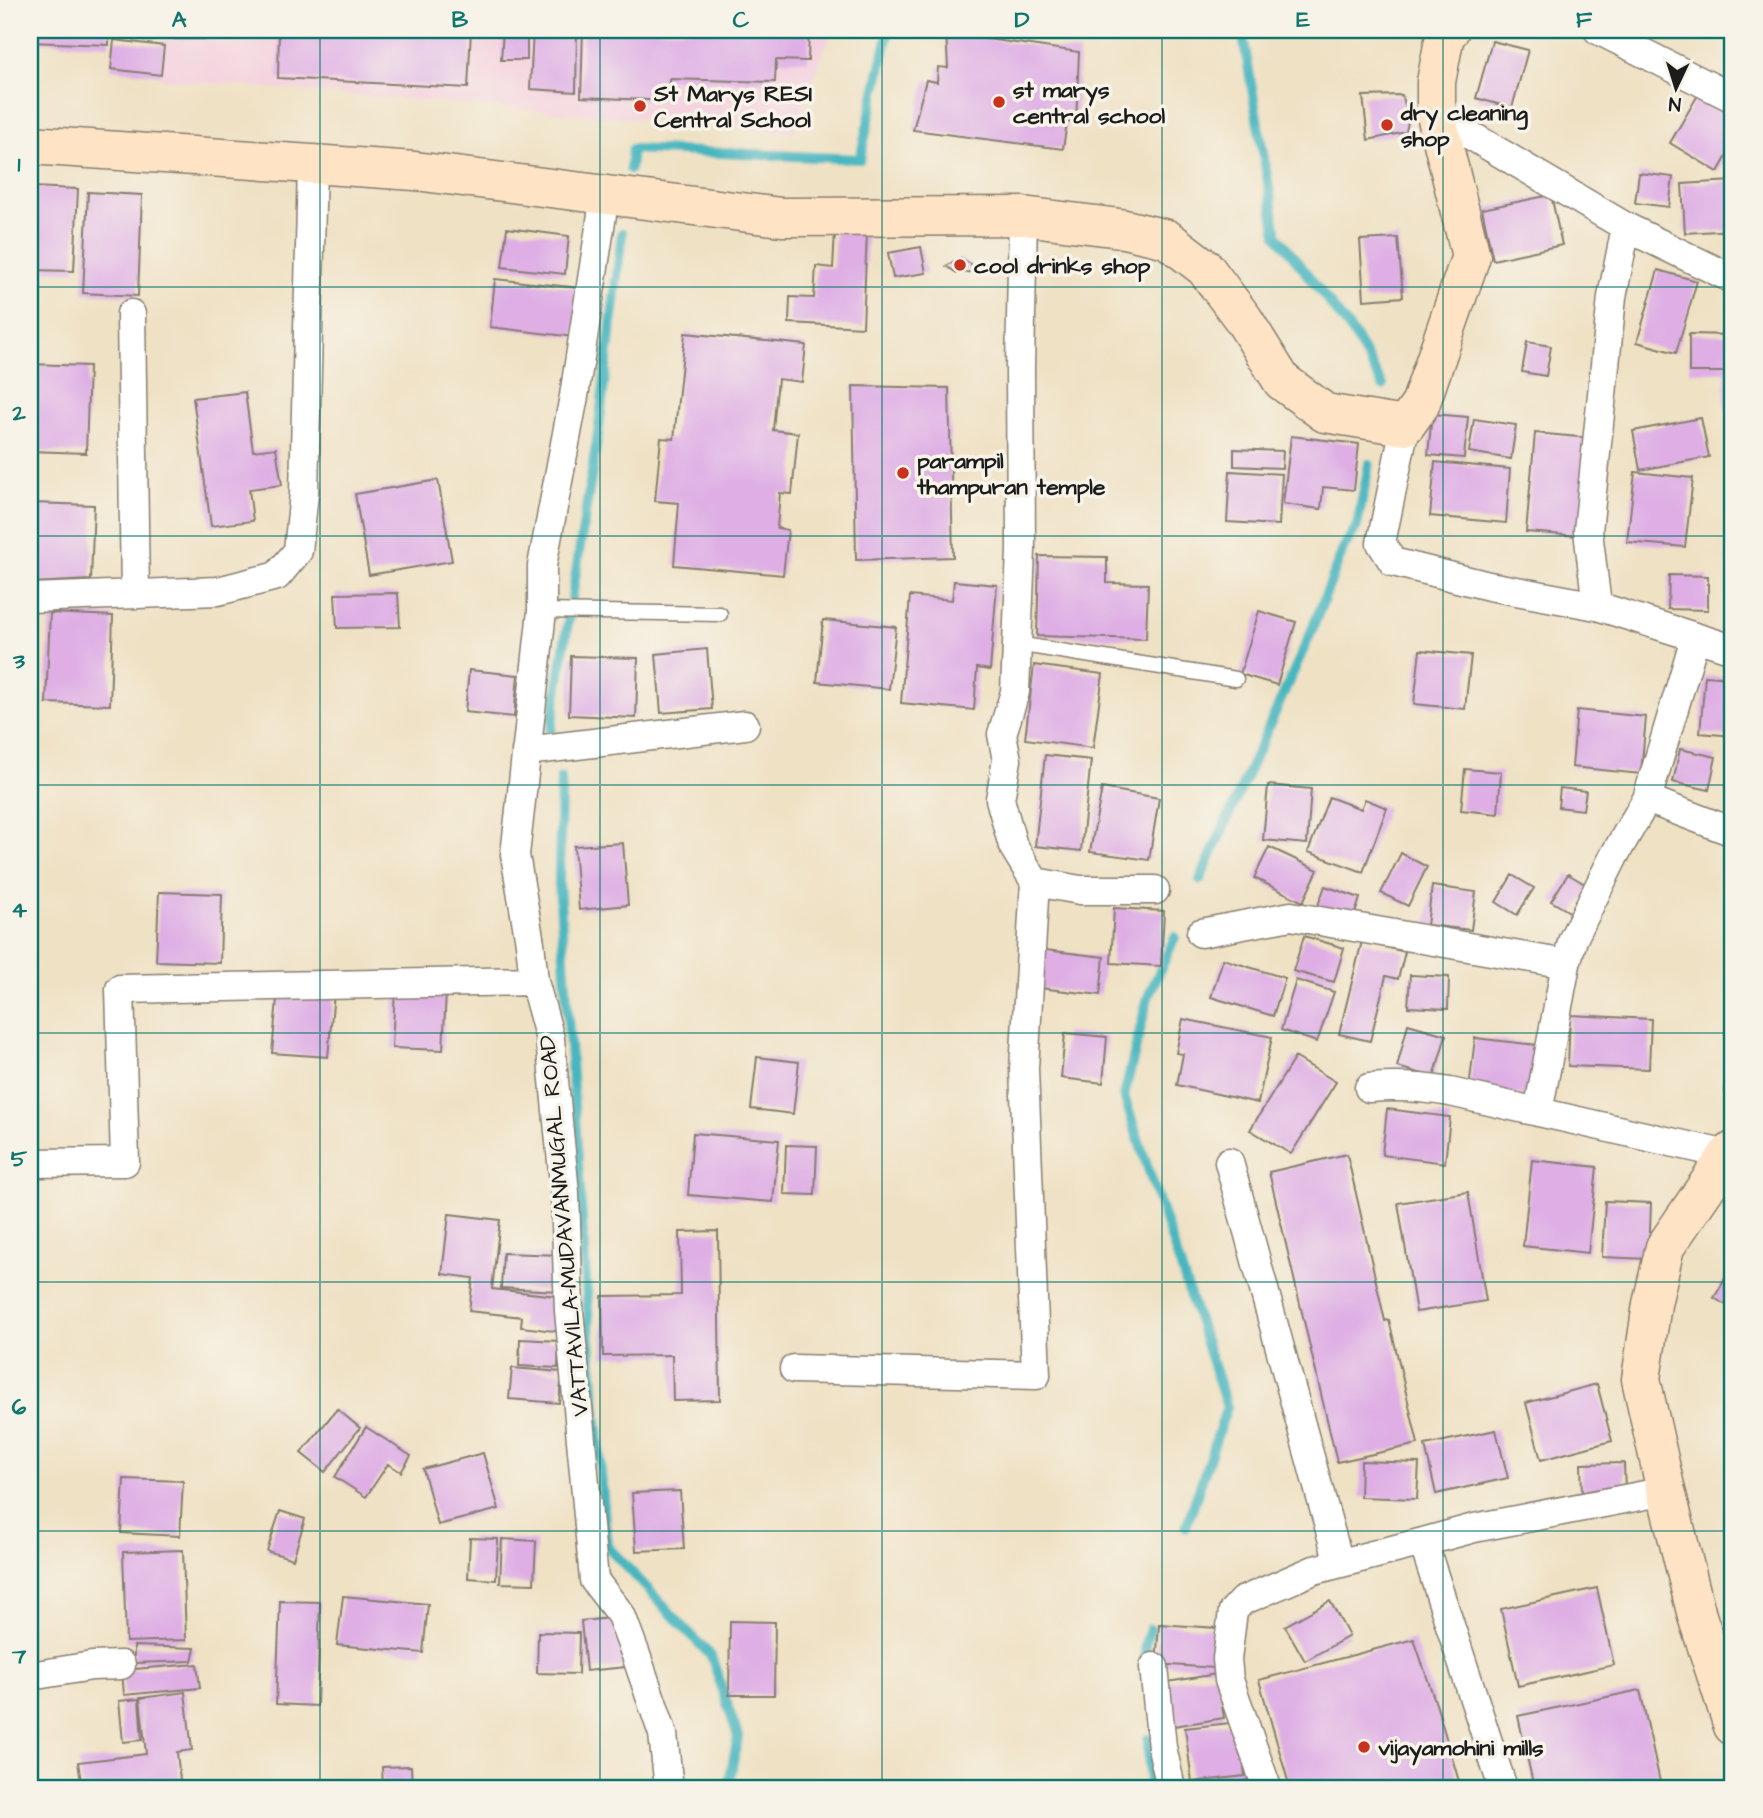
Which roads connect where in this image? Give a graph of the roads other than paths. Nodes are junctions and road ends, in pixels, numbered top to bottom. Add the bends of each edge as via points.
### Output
1 (1450, 30) edge
2 (1598, 30) edge
3 (1733, 98) edge
4 (1436, 115) junction
5 (30, 145) edge
6 (312, 164) junction
7 (605, 195) junction
8 (1023, 216) junction
9 (1626, 227) junction
10 (1733, 279) edge
11 (131, 314) dead end
12 (1405, 426) junction
13 (135, 594) junction
14 (30, 598) edge
15 (1597, 606) junction
16 (542, 611) junction
17 (720, 614) dead end
18 (1695, 638) junction
19 (1017, 644) junction
20 (1733, 649) edge
21 (1236, 679) dead end
22 (745, 725) dead end
23 (526, 751) junction
24 (1647, 799) junction
25 (1733, 832) edge
26 (1035, 882) junction
27 (1155, 890) dead end
28 (1201, 933) dead end
29 (1566, 964) junction
30 (534, 981) junction
31 (1369, 1088) dead end
32 (1538, 1112) junction
33 (1730, 1153) edge
34 (1229, 1162) dead end
35 (30, 1163) edge
36 (794, 1369) dead end
37 (1666, 1491) junction
38 (1423, 1542) junction
39 (1339, 1563) junction
40 (121, 1665) dead end
41 (1154, 1667) dead end
42 (30, 1676) edge
43 (1733, 1726) edge
44 (669, 1788) edge
45 (1171, 1788) edge
46 (1267, 1788) edge
47 (1503, 1788) edge

1 - 4 street via 1444,35 1436,82
2 - 3 street
4 - 9 street
4 - 12 street via 1471,256 1420,405
5 - 6 street
6 - 7 street via 415,171
6 - 13 street via 304,493 298,551 276,576 218,591
7 - 8 street via 781,217
7 - 16 street, VATTAVILA-MUDAVANMUGAL ROAD via 542,566
8 - 12 street via 1167,239 1205,268 1282,381 1325,413
8 - 19 street
9 - 10 street
9 - 15 street via 1612,297 1588,531
11 - 13 street
12 - 15 street via 1381,543 1393,562
13 - 14 street
15 - 18 street
16 - 17 lane
16 - 23 street, VATTAVILA-MUDAVANMUGAL ROAD
18 - 20 street
18 - 24 street
19 - 21 lane
19 - 26 street via 1015,692 1002,734 1007,760 1000,799 1013,846
22 - 23 street
23 - 30 street, VATTAVILA-MUDAVANMUGAL ROAD via 515,855
24 - 25 street
24 - 29 street via 1573,939
26 - 27 street via 1080,890
26 - 36 street via 1024,1069 1036,1375
28 - 29 street via 1291,916
29 - 32 street
30 - 35 street via 120,989 125,1162
30 - 44 street, VATTAVILA-MUDAVANMUGAL ROAD via 550,1039 594,1580 621,1615 637,1658 663,1734
31 - 32 street via 1424,1087
32 - 33 street
33 - 37 street via 1665,1247 1652,1304 1641,1379
34 - 39 street
37 - 38 street
37 - 43 street
38 - 39 street
38 - 47 street
39 - 46 street via 1242,1601 1233,1611 1229,1681
40 - 42 street
41 - 45 street

